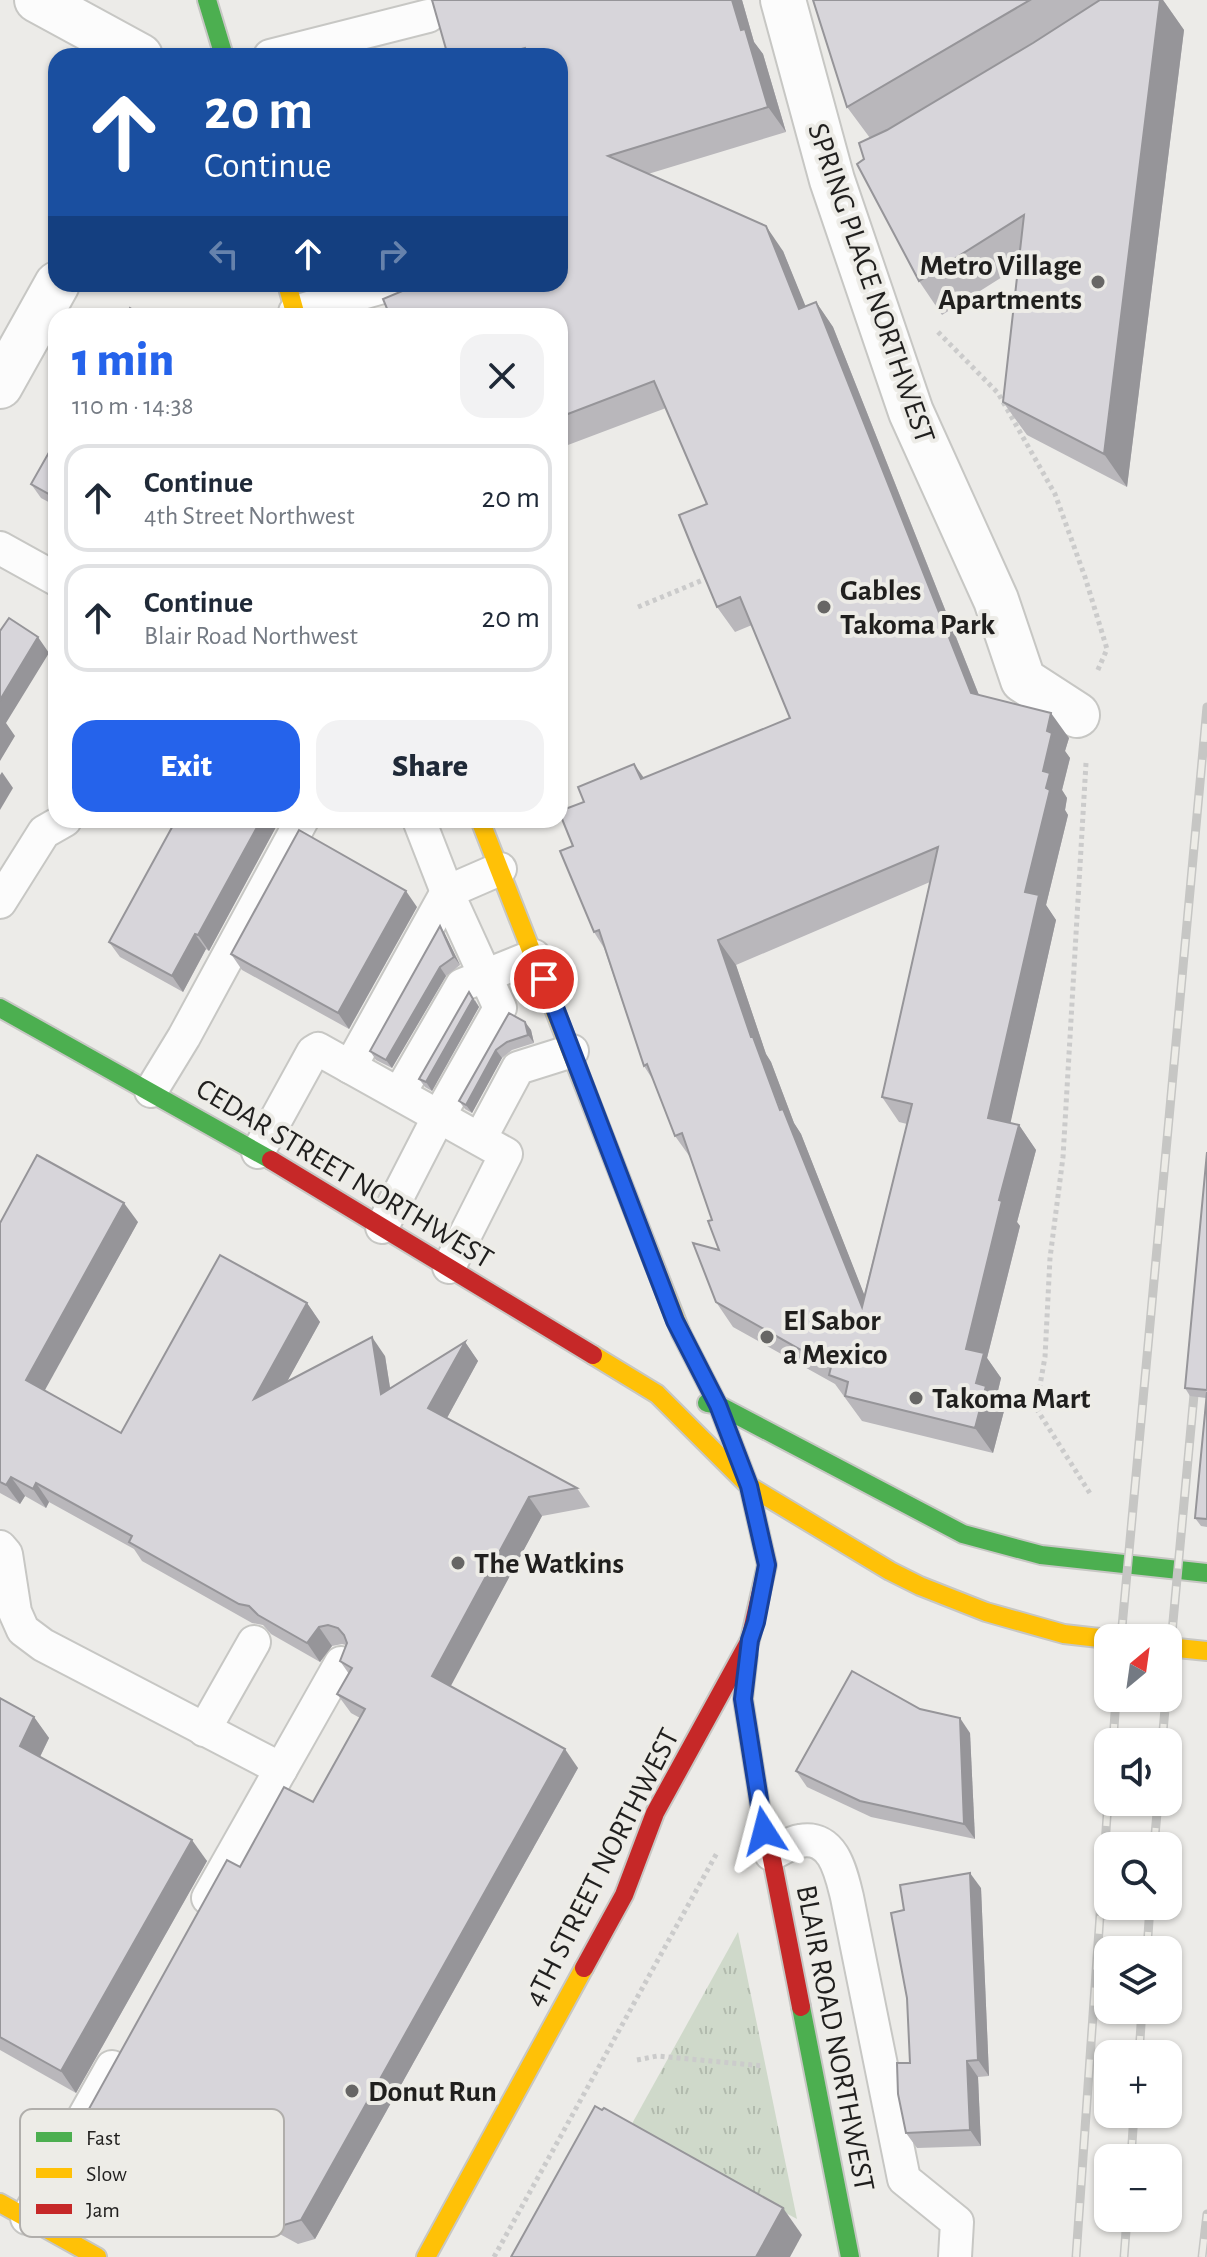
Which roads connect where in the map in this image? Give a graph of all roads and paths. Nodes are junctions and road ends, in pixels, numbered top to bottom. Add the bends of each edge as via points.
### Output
1 (37, 0) edge
2 (207, 0) edge
3 (783, 0) edge
4 (428, 16) dead end
5 (125, 48) edge
6 (222, 48) edge
7 (302, 48) edge
8 (53, 292) edge
9 (353, 292) edge
10 (292, 304) edge
11 (929, 323) edge
12 (0, 386) edge
13 (0, 548) edge
14 (48, 575) edge
15 (711, 577) edge
16 (638, 607) dead end
17 (1077, 715) junction
18 (51, 828) edge
19 (298, 828) edge
20 (422, 828) edge
21 (483, 828) edge
22 (500, 869) junction
23 (447, 892) junction
24 (0, 902) edge
25 (534, 956) junction
26 (486, 975) junction
27 (0, 1008) edge
28 (572, 1051) junction
29 (350, 1067) junction
30 (151, 1091) junction
31 (399, 1094) junction
32 (439, 1116) junction
33 (493, 1147) junction
34 (258, 1152) junction
35 (382, 1227) junction
36 (449, 1267) junction
37 (657, 1394) junction
38 (718, 1405) junction
39 (749, 1486) junction
40 (1091, 1495) dead end
41 (0, 1547) edge
42 (1207, 1573) edge
43 (1094, 1637) edge
44 (750, 1640) junction
45 (254, 1642) edge
46 (1182, 1648) edge
47 (1207, 1651) edge
48 (341, 1663) edge
49 (204, 1730) junction
50 (281, 1769) junction
51 (721, 1846) dead end
52 (771, 1854) junction
53 (195, 1921) edge
54 (124, 2046) edge
55 (637, 2060) dead end
56 (767, 2067) dead end
57 (82, 2109) edge
58 (62, 2237) edge
59 (97, 2257) edge
60 (426, 2257) edge
61 (494, 2257) edge
62 (850, 2257) edge
63 (955, 2257) edge

1 - 5 street
2 - 6 main road
3 - 17 street, SPRING PLACE NORTHWEST via 844,175 911,412 996,600 1023,680
4 - 7 lane
8 - 12 street
9 - 10 lane
11 - 17 path via 998,393 1055,494 1107,649
13 - 14 lane
15 - 16 path
17 - 40 path via 1089,737 1063,1157 1036,1408
18 - 24 lane
19 - 30 lane
20 - 23 lane
21 - 22 main road
22 - 23 lane
22 - 25 main road
23 - 26 lane
23 - 29 lane
25 - 26 lane
25 - 28 main road
26 - 31 lane via 462,985
26 - 32 lane via 500,1008
27 - 30 main road, CEDAR STREET NORTHWEST
28 - 33 lane via 518,1068
28 - 38 main road via 675,1321
29 - 31 lane
29 - 34 lane via 318,1049 313,1052
30 - 34 main road, CEDAR STREET NORTHWEST
31 - 32 lane
32 - 33 lane
32 - 35 lane
33 - 36 lane
34 - 35 main road, CEDAR STREET NORTHWEST
35 - 36 main road, CEDAR STREET NORTHWEST
36 - 37 main road, CEDAR STREET NORTHWEST
37 - 38 main road, CEDAR STREET NORTHWEST
37 - 39 main road, CEDAR STREET NORTHWEST
38 - 39 main road
38 - 42 main road, CEDAR STREET NORTHWEST via 963,1534 1041,1555
39 - 43 main road, CEDAR STREET NORTHWEST via 920,1586 986,1612
39 - 44 main road, 4TH STREET NORTHWEST via 767,1565
41 - 49 lane via 23,1630
44 - 52 main road, BLAIR ROAD NORTHWEST via 743,1699
44 - 60 main road, 4TH STREET NORTHWEST via 655,1813 624,1895
45 - 49 lane
46 - 47 main road
48 - 50 lane
49 - 50 lane
50 - 53 lane
51 - 61 path
52 - 62 main road, BLAIR ROAD NORTHWEST
52 - 63 lane via 801,1840 823,1845 833,1854 847,1897 904,2179 957,2222
54 - 57 lane
55 - 56 path via 657,2056
58 - 59 main road

